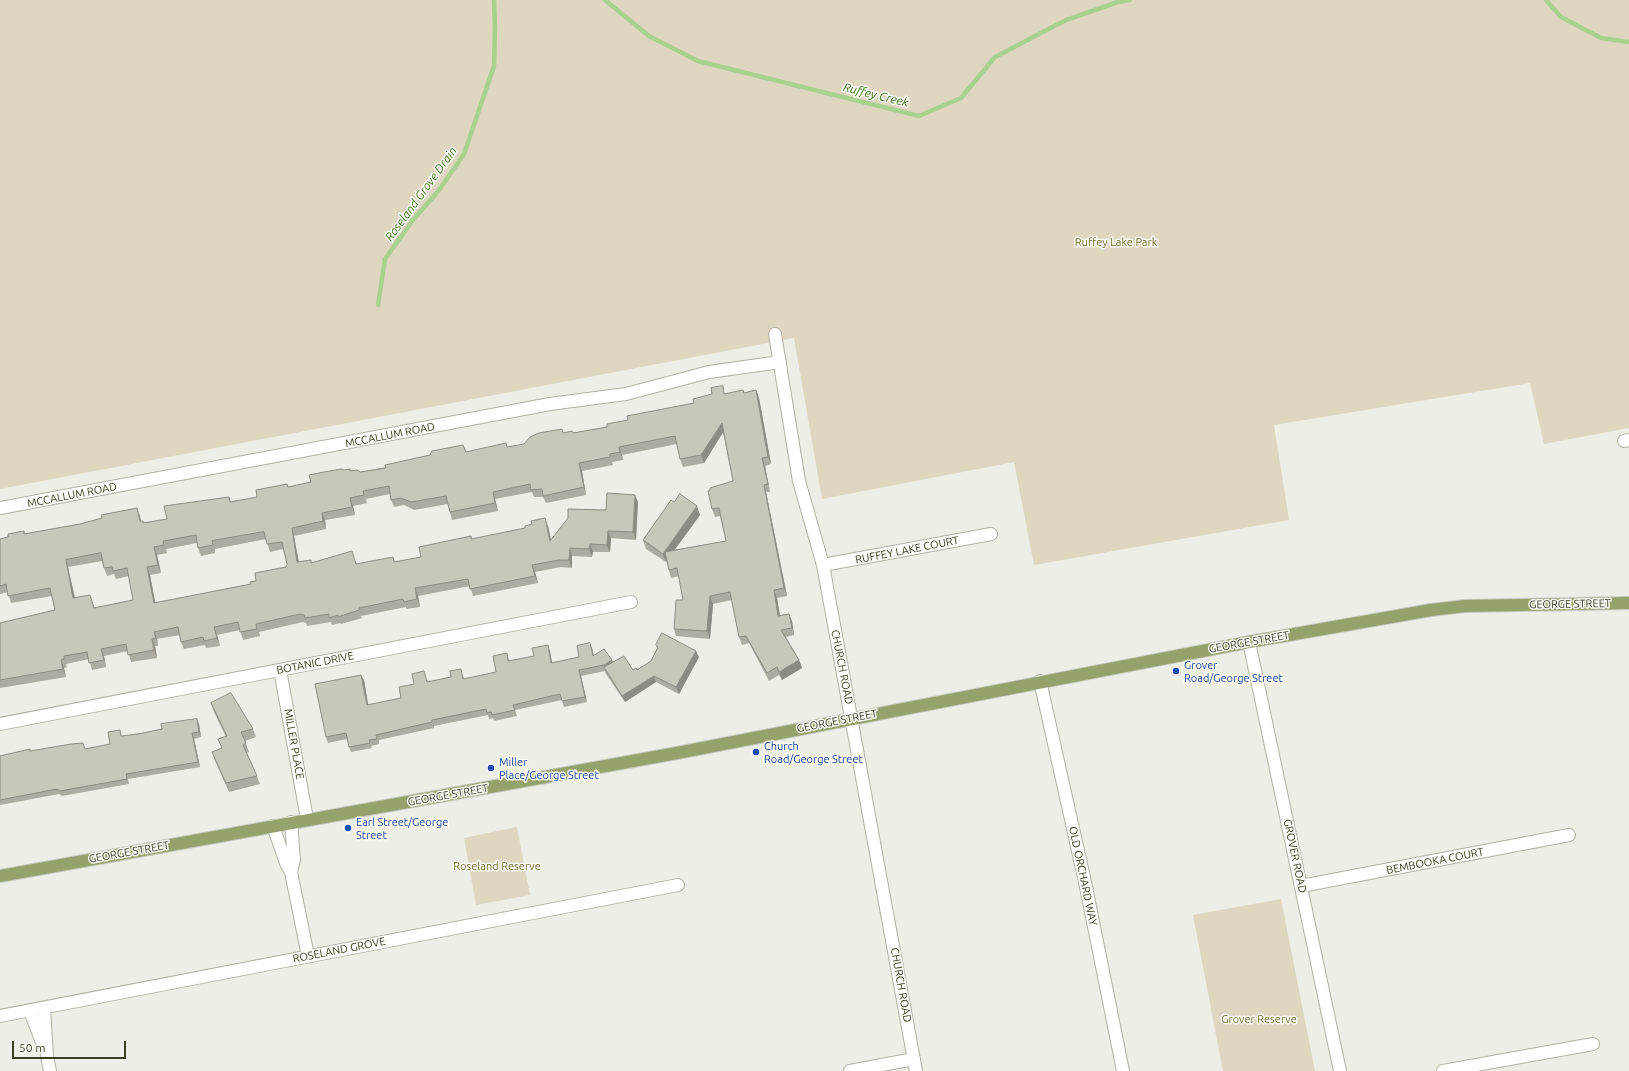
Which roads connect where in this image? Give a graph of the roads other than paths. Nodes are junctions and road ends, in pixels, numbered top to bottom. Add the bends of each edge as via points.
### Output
1 (775, 334) dead end
2 (780, 362) junction
3 (0, 508) edge
4 (991, 534) dead end
5 (823, 565) junction
6 (631, 602) dead end
7 (1629, 603) edge
8 (1249, 642) junction
9 (280, 670) junction
10 (1040, 681) junction
11 (852, 718) junction
12 (0, 724) edge
13 (308, 819) junction
14 (291, 822) junction
15 (273, 826) junction
16 (1569, 835) dead end
17 (291, 872) junction
18 (0, 876) edge
19 (678, 885) dead end
20 (1301, 886) junction
21 (308, 956) junction
22 (44, 1008) junction
23 (30, 1010) junction
24 (0, 1016) edge
25 (1593, 1044) dead end
26 (47, 1056) junction
27 (914, 1059) junction
28 (50, 1071) edge
29 (850, 1071) edge
30 (916, 1071) edge
31 (1123, 1071) edge
32 (1340, 1071) edge
33 (1443, 1071) edge

1 - 2 street, CHURCH ROAD
2 - 3 street, MCCALLUM ROAD via 709,372 626,394 550,404
2 - 5 street, CHURCH ROAD via 799,481
4 - 5 street, RUFFEY LAKE COURT
5 - 11 street, CHURCH ROAD
6 - 9 street, BOTANIC DRIVE
7 - 8 main road, GEORGE STREET via 1465,606
8 - 10 main road, GEORGE STREET
8 - 20 street, GROVER ROAD
9 - 12 street, BOTANIC DRIVE
9 - 13 street, MILLER PLACE
10 - 11 main road, GEORGE STREET
10 - 31 street, OLD ORCHARD WAY via 1085,882
11 - 13 main road, GEORGE STREET via 677,753
11 - 27 street, CHURCH ROAD
13 - 14 main road, GEORGE STREET
14 - 15 main road, GEORGE STREET
14 - 17 street via 294,860
15 - 17 street
15 - 18 main road, GEORGE STREET
16 - 20 street, BEMBOOKA COURT
17 - 21 street
19 - 21 street, ROSELAND GROVE
20 - 32 street, GROVER ROAD
21 - 22 street, ROSELAND GROVE
22 - 23 street, ROSELAND GROVE
22 - 26 street
23 - 24 street, ROSELAND GROVE
23 - 26 street
25 - 33 street
26 - 28 street
27 - 29 street
27 - 30 street, CHURCH ROAD

